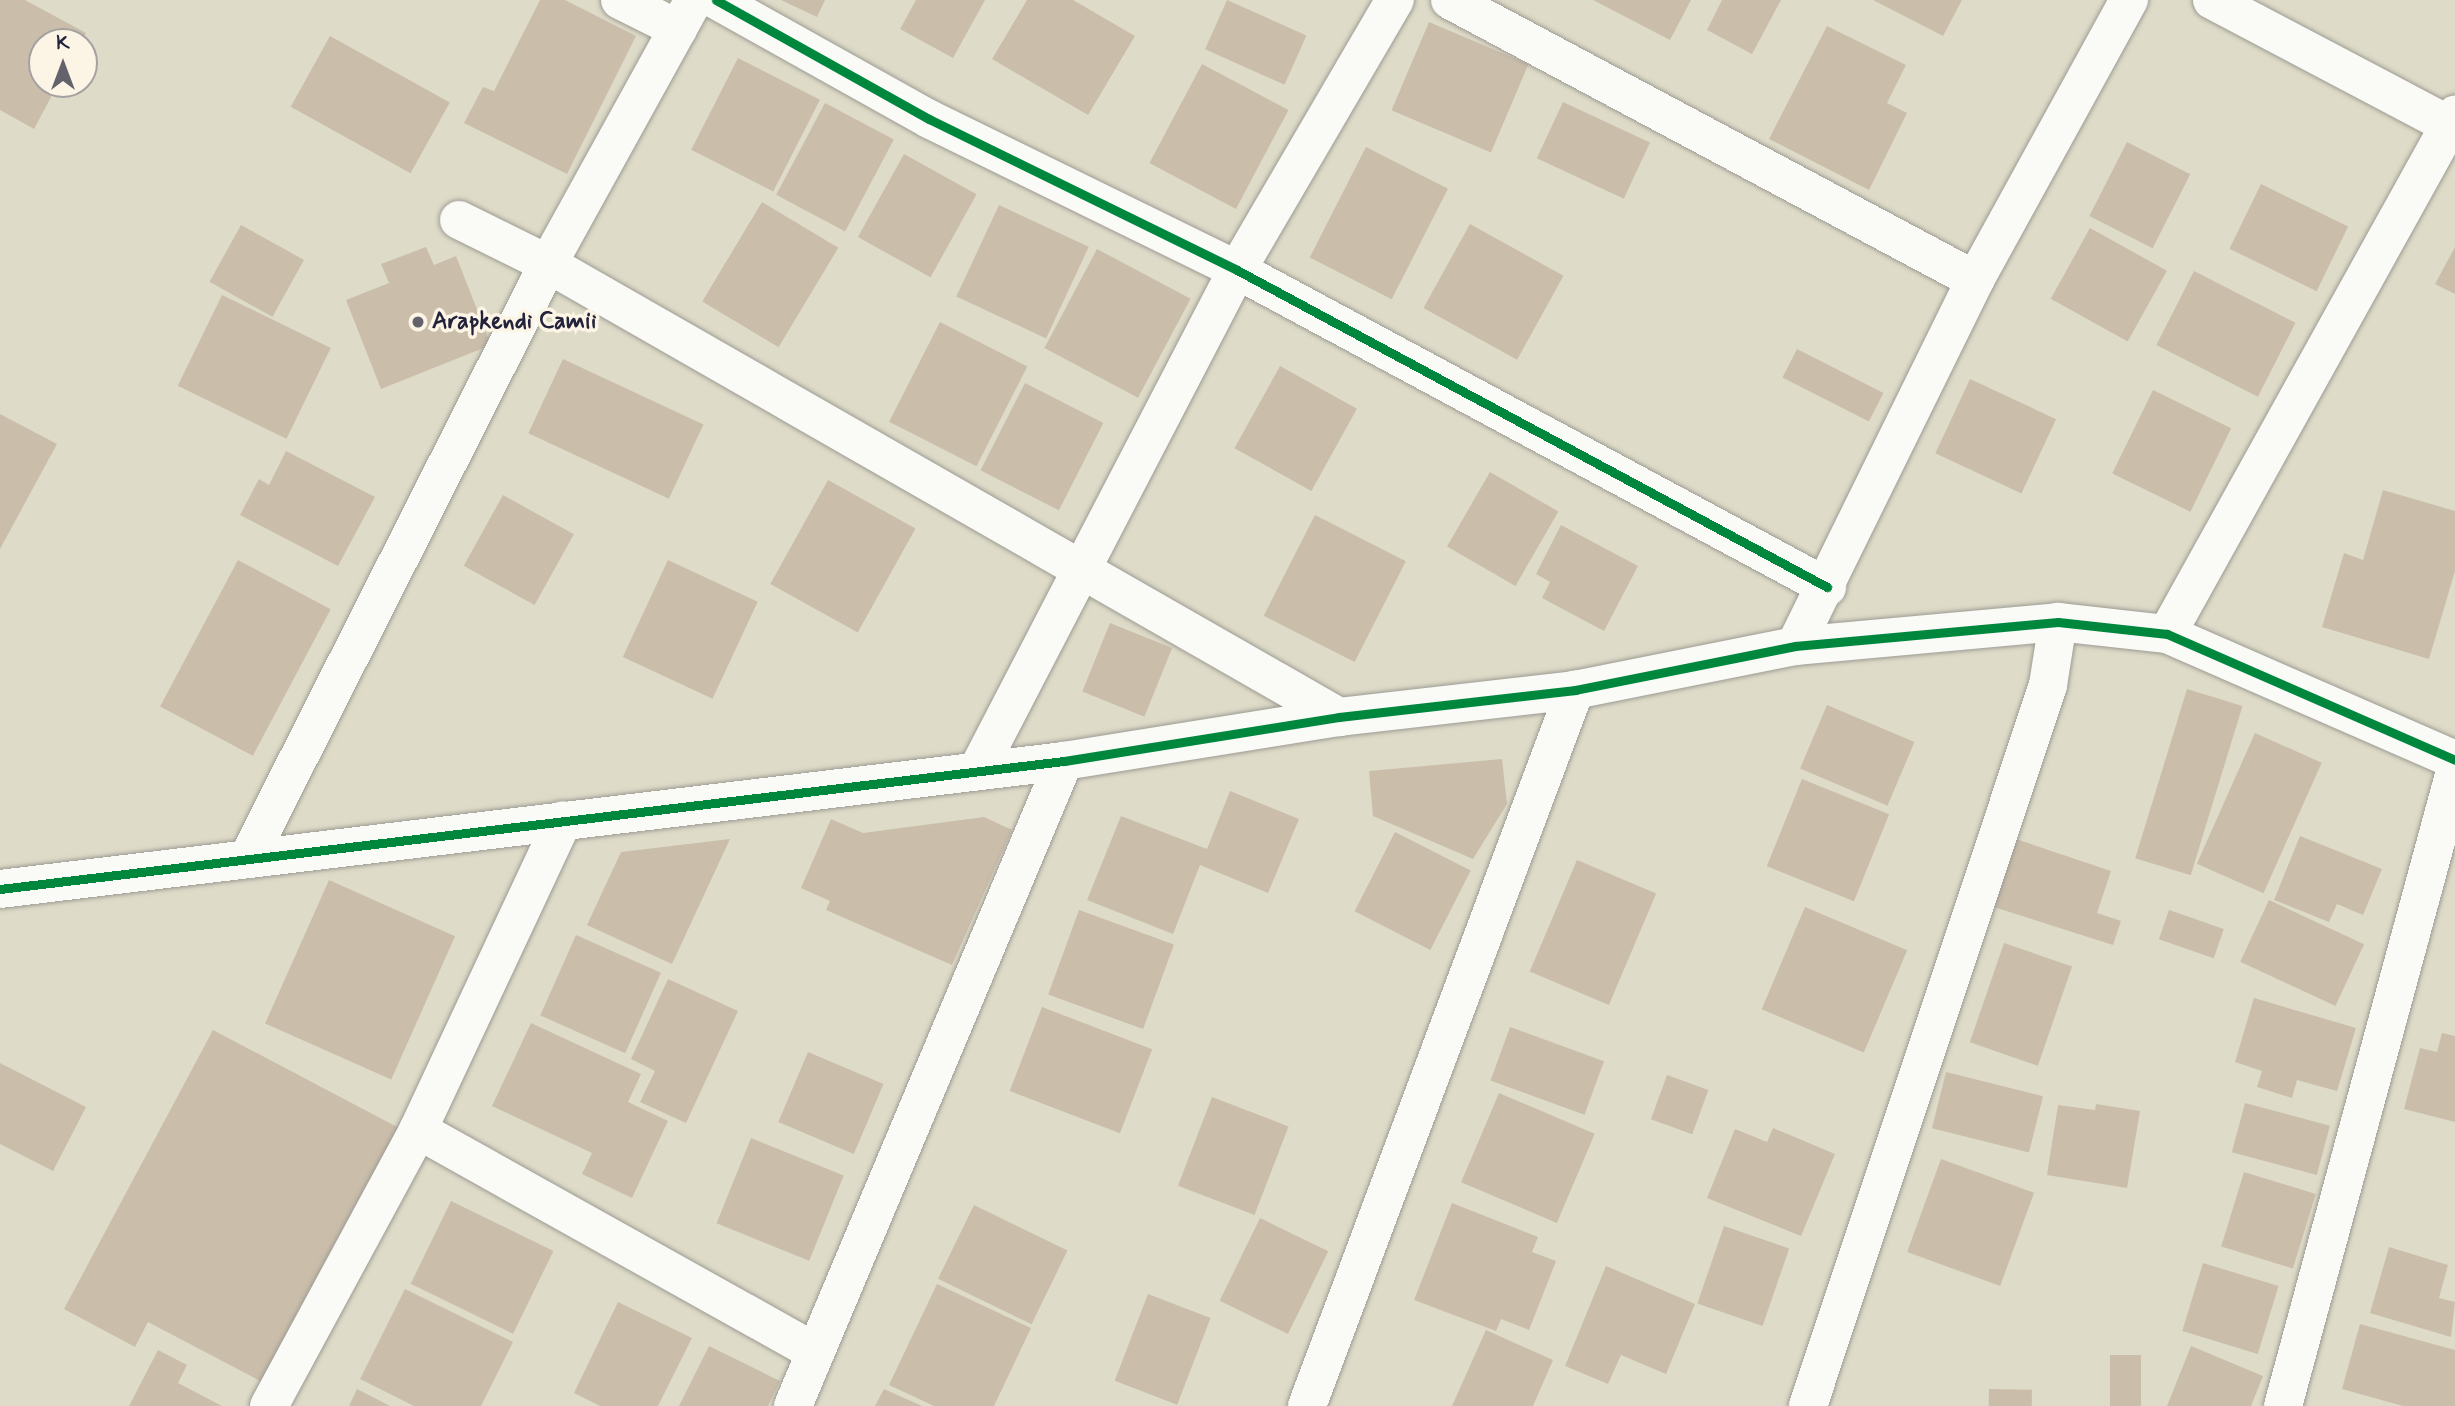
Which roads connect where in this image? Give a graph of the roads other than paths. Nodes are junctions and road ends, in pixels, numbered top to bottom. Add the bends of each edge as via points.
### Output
1 (620, 0) edge
2 (716, 0) edge
3 (1395, 0) edge
4 (1450, 0) edge
5 (2129, 0) edge
6 (2212, 0) edge
7 (686, 14) edge
8 (2453, 122) edge
9 (460, 220) dead end
10 (548, 264) junction
11 (1237, 270) junction
12 (1975, 280) junction
13 (1081, 571) junction
14 (1828, 587) junction
15 (2058, 622) junction
16 (2167, 634) junction
17 (1796, 646) junction
18 (1575, 690) junction
19 (1339, 717) junction
20 (2455, 760) edge
21 (1064, 761) junction
22 (978, 769) junction
23 (2455, 771) edge
24 (563, 820) junction
25 (248, 858) junction
26 (0, 889) edge
27 (418, 1130) junction
28 (815, 1352) junction
29 (269, 1406) edge
30 (793, 1406) edge
31 (1307, 1406) edge
32 (1808, 1406) edge
33 (2283, 1406) edge

1 - 7 street
2 - 11 street via 929,119
3 - 11 street
4 - 12 street
5 - 12 street
6 - 8 street
7 - 10 street
8 - 16 street
9 - 10 street
10 - 13 street
10 - 25 street
11 - 13 street
11 - 14 street
12 - 14 street
13 - 19 street
13 - 22 street
14 - 17 street
15 - 16 street
15 - 17 street
15 - 32 street via 2049,685
16 - 20 street
17 - 18 street
18 - 19 street
18 - 31 street
19 - 21 street
21 - 22 street
21 - 28 street
22 - 24 street
23 - 33 street
24 - 25 street
24 - 27 street
25 - 26 street
27 - 28 street
27 - 29 street
28 - 30 street

